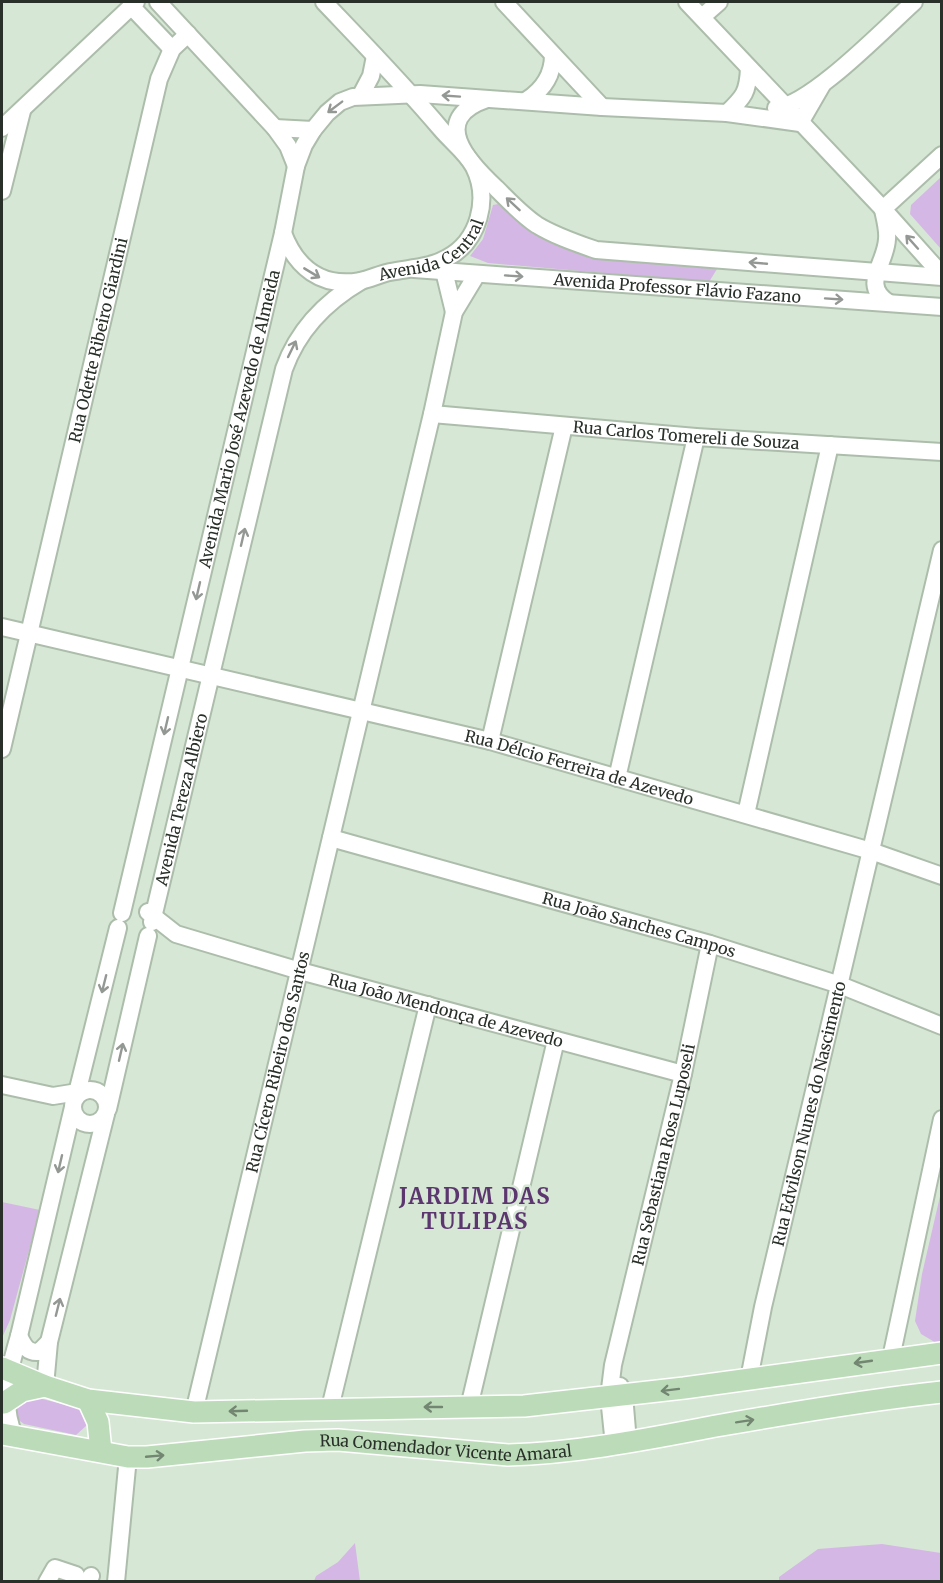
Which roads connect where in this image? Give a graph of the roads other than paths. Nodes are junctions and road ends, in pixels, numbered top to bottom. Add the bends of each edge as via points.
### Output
1 (158, 2) edge
2 (324, 2) edge
3 (504, 2) edge
4 (687, 2) edge
5 (719, 2) edge
6 (914, 2) edge
7 (134, 4) edge
8 (702, 17) junction
9 (188, 34) junction
10 (172, 49) junction
11 (553, 54) junction
12 (375, 56) junction
13 (749, 68) junction
14 (822, 85) junction
15 (411, 94) junction
16 (361, 96) junction
17 (491, 98) junction
18 (527, 100) junction
19 (602, 107) junction
20 (785, 107) junction
21 (22, 109) junction
22 (727, 113) junction
23 (800, 123) junction
24 (2, 128) edge
25 (275, 128) junction
26 (313, 130) junction
27 (942, 155) edge
28 (296, 166) junction
29 (474, 167) junction
30 (2, 182) edge
31 (883, 209) junction
32 (283, 233) junction
33 (414, 269) junction
34 (444, 271) junction
35 (876, 273) junction
36 (477, 274) junction
37 (942, 276) edge
38 (361, 281) junction
39 (889, 303) junction
40 (942, 307) edge
41 (454, 312) junction
42 (432, 414) junction
43 (564, 426) junction
44 (696, 437) junction
45 (830, 445) junction
46 (942, 452) edge
47 (942, 550) edge
48 (2, 627) edge
49 (29, 634) junction
50 (180, 669) junction
51 (211, 676) junction
52 (360, 711) junction
53 (490, 741) junction
54 (2, 749) edge
55 (617, 778) junction
56 (746, 814) junction
57 (331, 838) junction
58 (871, 851) junction
59 (942, 876) edge
60 (120, 921) junction
61 (148, 928) junction
62 (710, 944) junction
63 (300, 971) junction
64 (840, 985) junction
65 (428, 1005) junction
66 (942, 1026) edge
67 (556, 1040) junction
68 (682, 1074) junction
69 (2, 1085) edge
70 (76, 1103) junction
71 (107, 1111) junction
72 (942, 1119) edge
73 (18, 1339) junction
74 (49, 1342) junction
75 (942, 1353) edge
76 (891, 1358) junction
77 (4, 1365) edge
78 (613, 1365) junction
79 (749, 1379) junction
80 (45, 1386) junction
81 (942, 1392) edge
82 (608, 1397) junction
83 (88, 1400) junction
84 (4, 1403) junction
85 (469, 1407) junction
86 (330, 1408) junction
87 (194, 1412) junction
88 (8, 1435) edge
89 (621, 1444) junction
90 (108, 1452) junction
91 (51, 1574) edge
92 (82, 1578) edge
93 (116, 1581) edge

1 - 9 street
2 - 12 street, Avenida Central
3 - 11 street
4 - 8 street
5 - 8 street
6 - 14 street
7 - 10 street
7 - 21 street
8 - 13 street
9 - 10 street, Rua Odette Ribeiro Giardini
9 - 25 street
10 - 49 street, Rua Odette Ribeiro Giardini via 159,79
11 - 18 street via 553,69 547,81
11 - 19 street
12 - 15 street, Avenida Central
12 - 16 street
13 - 20 street
13 - 22 street via 744,97
14 - 20 street
14 - 23 street
15 - 16 street
17 -> 15 street
15 - 29 street, Avenida Central
16 -> 26 street via 334,106
17 - 18 street
17 - 29 street via 467,109 458,124 457,139
18 - 19 street
19 - 22 street
20 - 22 street
20 - 23 street
21 - 24 street
21 - 30 street
22 - 23 street
23 - 31 street
25 - 26 street
25 - 28 street
26 - 28 street
27 - 31 street
28 - 32 street, Avenida Mario José Azevedo de Almeida
29 - 33 street, Avenida Central via 481,200 471,237 447,259
35 -> 29 street, Avenida Professor Flávio Fazano via 596,249 536,224
31 - 35 street via 888,238
37 -> 31 street
32 -> 38 street, Avenida Central via 293,255 312,274 332,280
32 -> 50 street, Avenida Mario José Azevedo de Almeida
33 - 34 street, Avenida Professor Flávio Fazano
33 - 38 street, Avenida Central
34 - 36 street, Avenida Professor Flávio Fazano
34 - 41 street
35 - 37 street, Avenida Professor Flávio Fazano
35 - 39 street via 877,291
36 -> 39 street, Avenida Professor Flávio Fazano
36 - 41 street
51 -> 38 street, Avenida Mario José Azevedo de Almeida via 290,353 310,321
39 - 40 street, Avenida Professor Flávio Fazano
41 - 42 street, Rua Cícero Ribeiro dos Santos
42 - 43 street, Rua Carlos Tomereli de Souza
42 - 52 street, Rua Cícero Ribeiro dos Santos
43 - 44 street, Rua Carlos Tomereli de Souza
43 - 53 street
44 - 45 street, Rua Carlos Tomereli de Souza
44 - 55 street
45 - 46 street, Rua Carlos Tomereli de Souza
45 - 56 street
47 - 58 street, Rua Edvilson Nunes do Nascimento
48 - 49 street, Rua Délcio Ferreira de Azevedo
49 - 50 street, Rua Délcio Ferreira de Azevedo
49 - 54 street, Rua Odette Ribeiro Giardini
50 - 51 street, Rua Délcio Ferreira de Azevedo
50 -> 60 street, Avenida Tereza Albiero
51 - 52 street, Rua Délcio Ferreira de Azevedo
51 - 61 street, Avenida Tereza Albiero
52 - 53 street, Rua Délcio Ferreira de Azevedo
52 - 57 street, Rua Cícero Ribeiro dos Santos
53 - 55 street, Rua Délcio Ferreira de Azevedo
55 - 56 street, Rua Délcio Ferreira de Azevedo
56 - 58 street, Rua Délcio Ferreira de Azevedo
57 - 62 street, Rua João Sanches Campos
57 - 63 street, Rua Cícero Ribeiro dos Santos
58 - 59 street, Rua Délcio Ferreira de Azevedo
58 - 64 street, Rua Edvilson Nunes do Nascimento
60 - 61 street via 124,938 134,942
60 - 61 street via 133,908 144,909
60 -> 70 street, Avenida Tereza Albiero
61 - 63 street, Rua João Mendonça de Azevedo
71 -> 61 street, Avenida Tereza Albiero
62 - 64 street, Rua João Sanches Campos
62 - 68 street, Rua Sebastiana Rosa Luposeli
63 - 65 street, Rua João Mendonça de Azevedo
63 - 87 street, Rua Cícero Ribeiro dos Santos
64 - 66 street, Rua João Sanches Campos
64 - 79 street, Rua Edvilson Nunes do Nascimento
65 - 67 street, Rua João Mendonça de Azevedo
65 - 86 street
67 - 68 street, Rua João Mendonça de Azevedo
67 - 85 street
68 - 78 street, Rua Sebastiana Rosa Luposeli
69 - 70 street
70 - 71 street via 94,1090 103,1094
70 - 71 street via 84,1123 94,1124
70 -> 73 street, Avenida Tereza Albiero
74 -> 71 street, Avenida Tereza Albiero
72 - 76 street
73 - 74 street via 33,1353
73 - 77 street, Avenida Tereza Albiero
74 - 80 street, Avenida Tereza Albiero
75 - 76 main road, Rua Comendador Vicente Amaral
76 -> 79 main road, Rua Comendador Vicente Amaral
77 - 80 main road, Rua Comendador Vicente Amaral
77 - 84 street, Rua Comendador Vicente Amaral
78 - 82 street
78 - 82 street, Rua Sebastiana Rosa Luposeli via 606,1380
79 -> 82 main road, Rua Comendador Vicente Amaral
80 - 83 main road, Rua Comendador Vicente Amaral
80 - 84 main road via 22,1391
89 -> 81 main road, Rua Comendador Vicente Amaral
82 - 85 main road, Rua Comendador Vicente Amaral
82 - 89 street
83 - 87 main road, Rua Comendador Vicente Amaral
83 - 90 main road
84 - 88 street, Rua Comendador Vicente Amaral
85 -> 86 main road, Rua Comendador Vicente Amaral
86 -> 87 main road, Rua Comendador Vicente Amaral
88 - 90 main road, Rua Comendador Vicente Amaral
90 -> 89 main road, Rua Comendador Vicente Amaral via 147,1457 338,1440 508,1455
90 - 93 street
91 - 92 street

